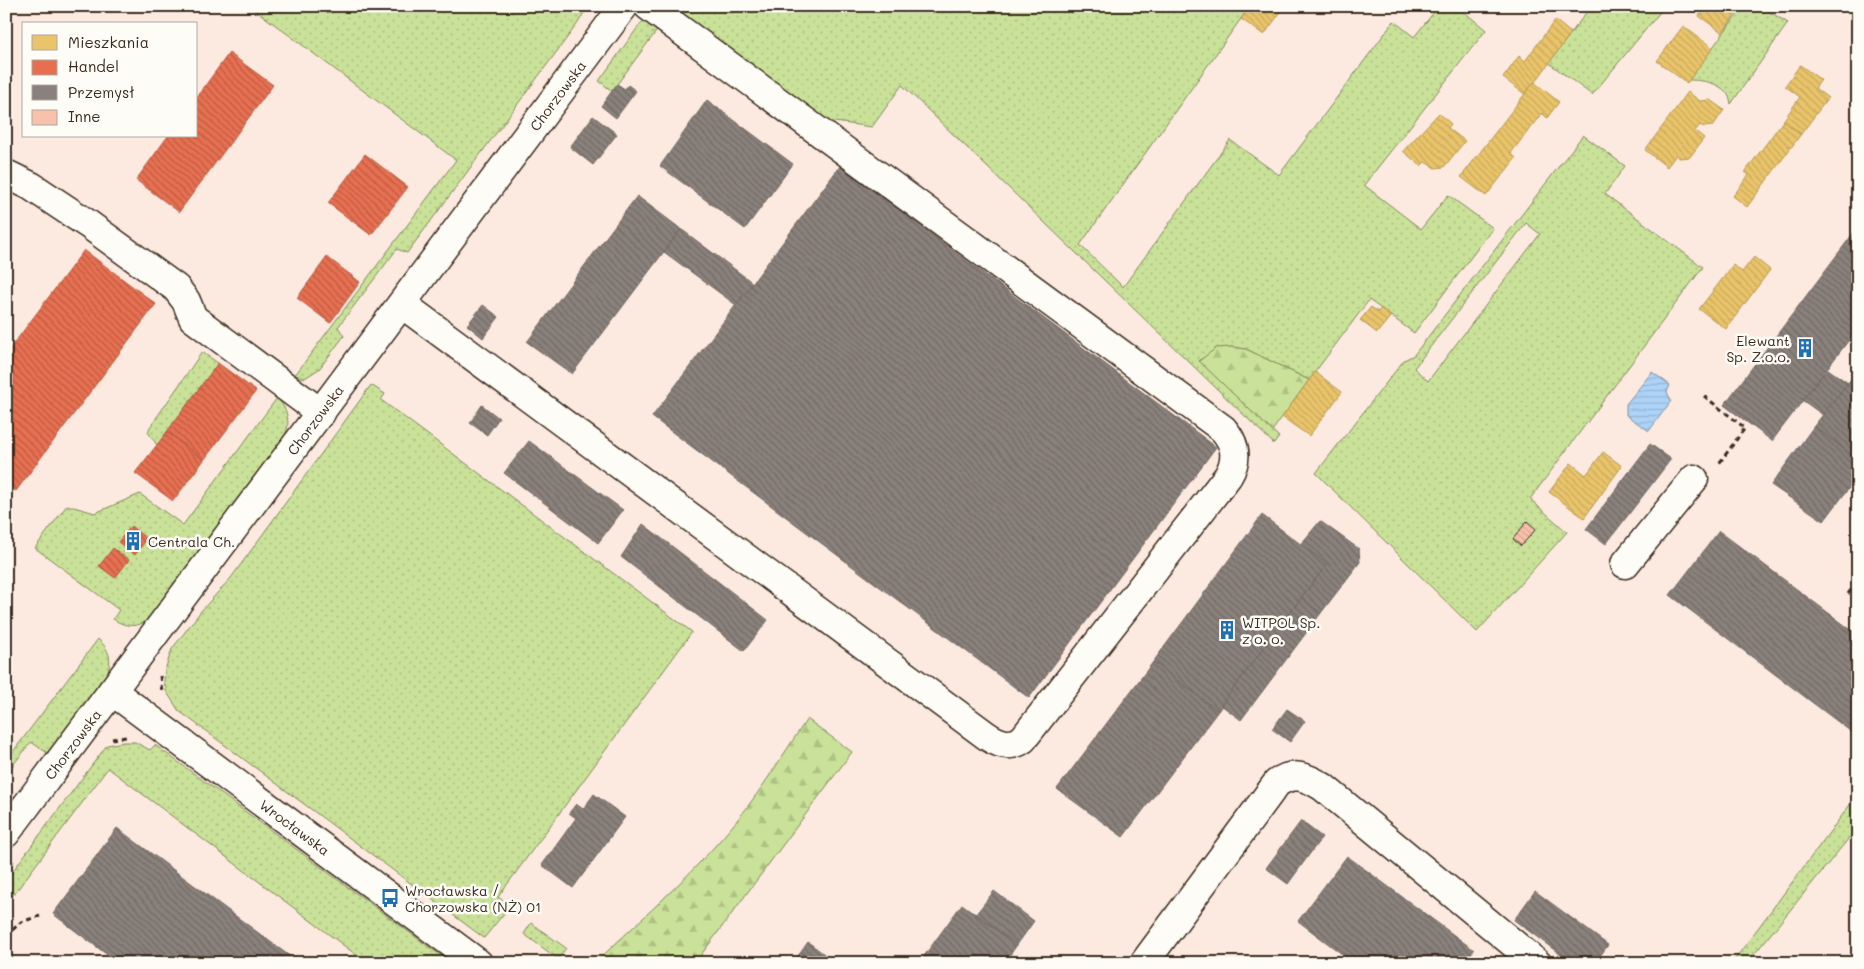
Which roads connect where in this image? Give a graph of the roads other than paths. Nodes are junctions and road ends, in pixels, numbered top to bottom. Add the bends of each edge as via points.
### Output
1 (624, 6) edge
2 (648, 6) edge
3 (6, 174) edge
4 (402, 304) junction
5 (321, 413) junction
6 (1704, 475) road end
7 (1625, 564) dead end
8 (112, 691) junction
9 (6, 833) edge
10 (478, 963) edge
11 (1144, 963) edge
12 (1537, 963) edge

1 - 4 street, Chorzowska
2 - 4 street via 1230,437 1235,452 1228,476 1023,739 1008,745 986,736
3 - 5 street via 64,208 176,288 193,318
4 - 5 street, Chorzowska
5 - 8 street, Chorzowska
6 - 7 street
8 - 9 street, Chorzowska
8 - 10 street, Wrocławska
11 - 12 street via 1277,783 1300,776 1323,786

